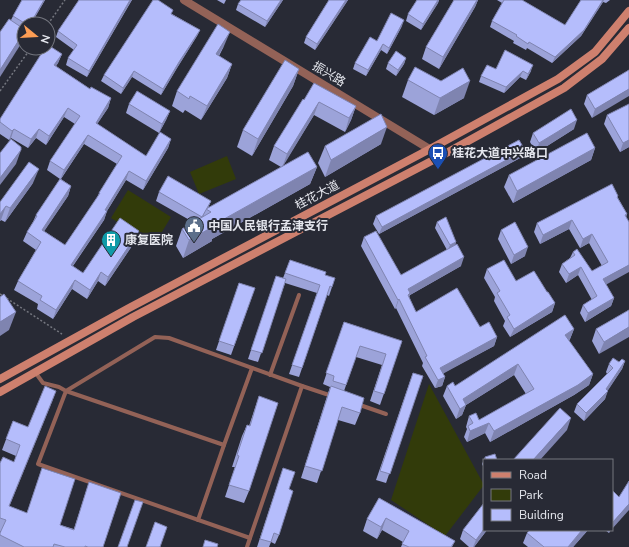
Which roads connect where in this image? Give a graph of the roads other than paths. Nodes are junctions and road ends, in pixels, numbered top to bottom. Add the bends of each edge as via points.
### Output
1 (184, 0) edge
2 (629, 11) edge
3 (629, 28) edge
4 (430, 150) junction
5 (441, 156) junction
6 (299, 295) dead end
7 (252, 368) junction
8 (35, 372) junction
9 (270, 375) junction
10 (0, 379) edge
11 (302, 386) junction
12 (66, 391) junction
13 (0, 392) edge
14 (337, 398) edge
15 (351, 402) edge
16 (386, 414) dead end
17 (224, 445) junction
18 (198, 520) junction
19 (250, 538) junction
20 (247, 547) edge

1 - 4 street, 振兴路
2 - 4 main road, 桂花大道 via 595,52 558,79
3 - 5 main road, 桂花大道 via 602,59 564,88
4 - 5 street, 振兴路
4 - 10 main road, 桂花大道 via 129,308
5 - 8 main road, 桂花大道 via 133,317
6 - 9 lane
7 - 9 lane
7 - 12 lane via 169,338 155,337
7 - 17 lane
8 - 12 lane via 43,383
8 - 13 main road, 桂花大道
9 - 11 lane
11 - 14 lane
11 - 19 lane
12 - 17 lane
12 - 18 lane via 38,464
15 - 16 lane
17 - 18 lane
18 - 19 lane
19 - 20 lane

